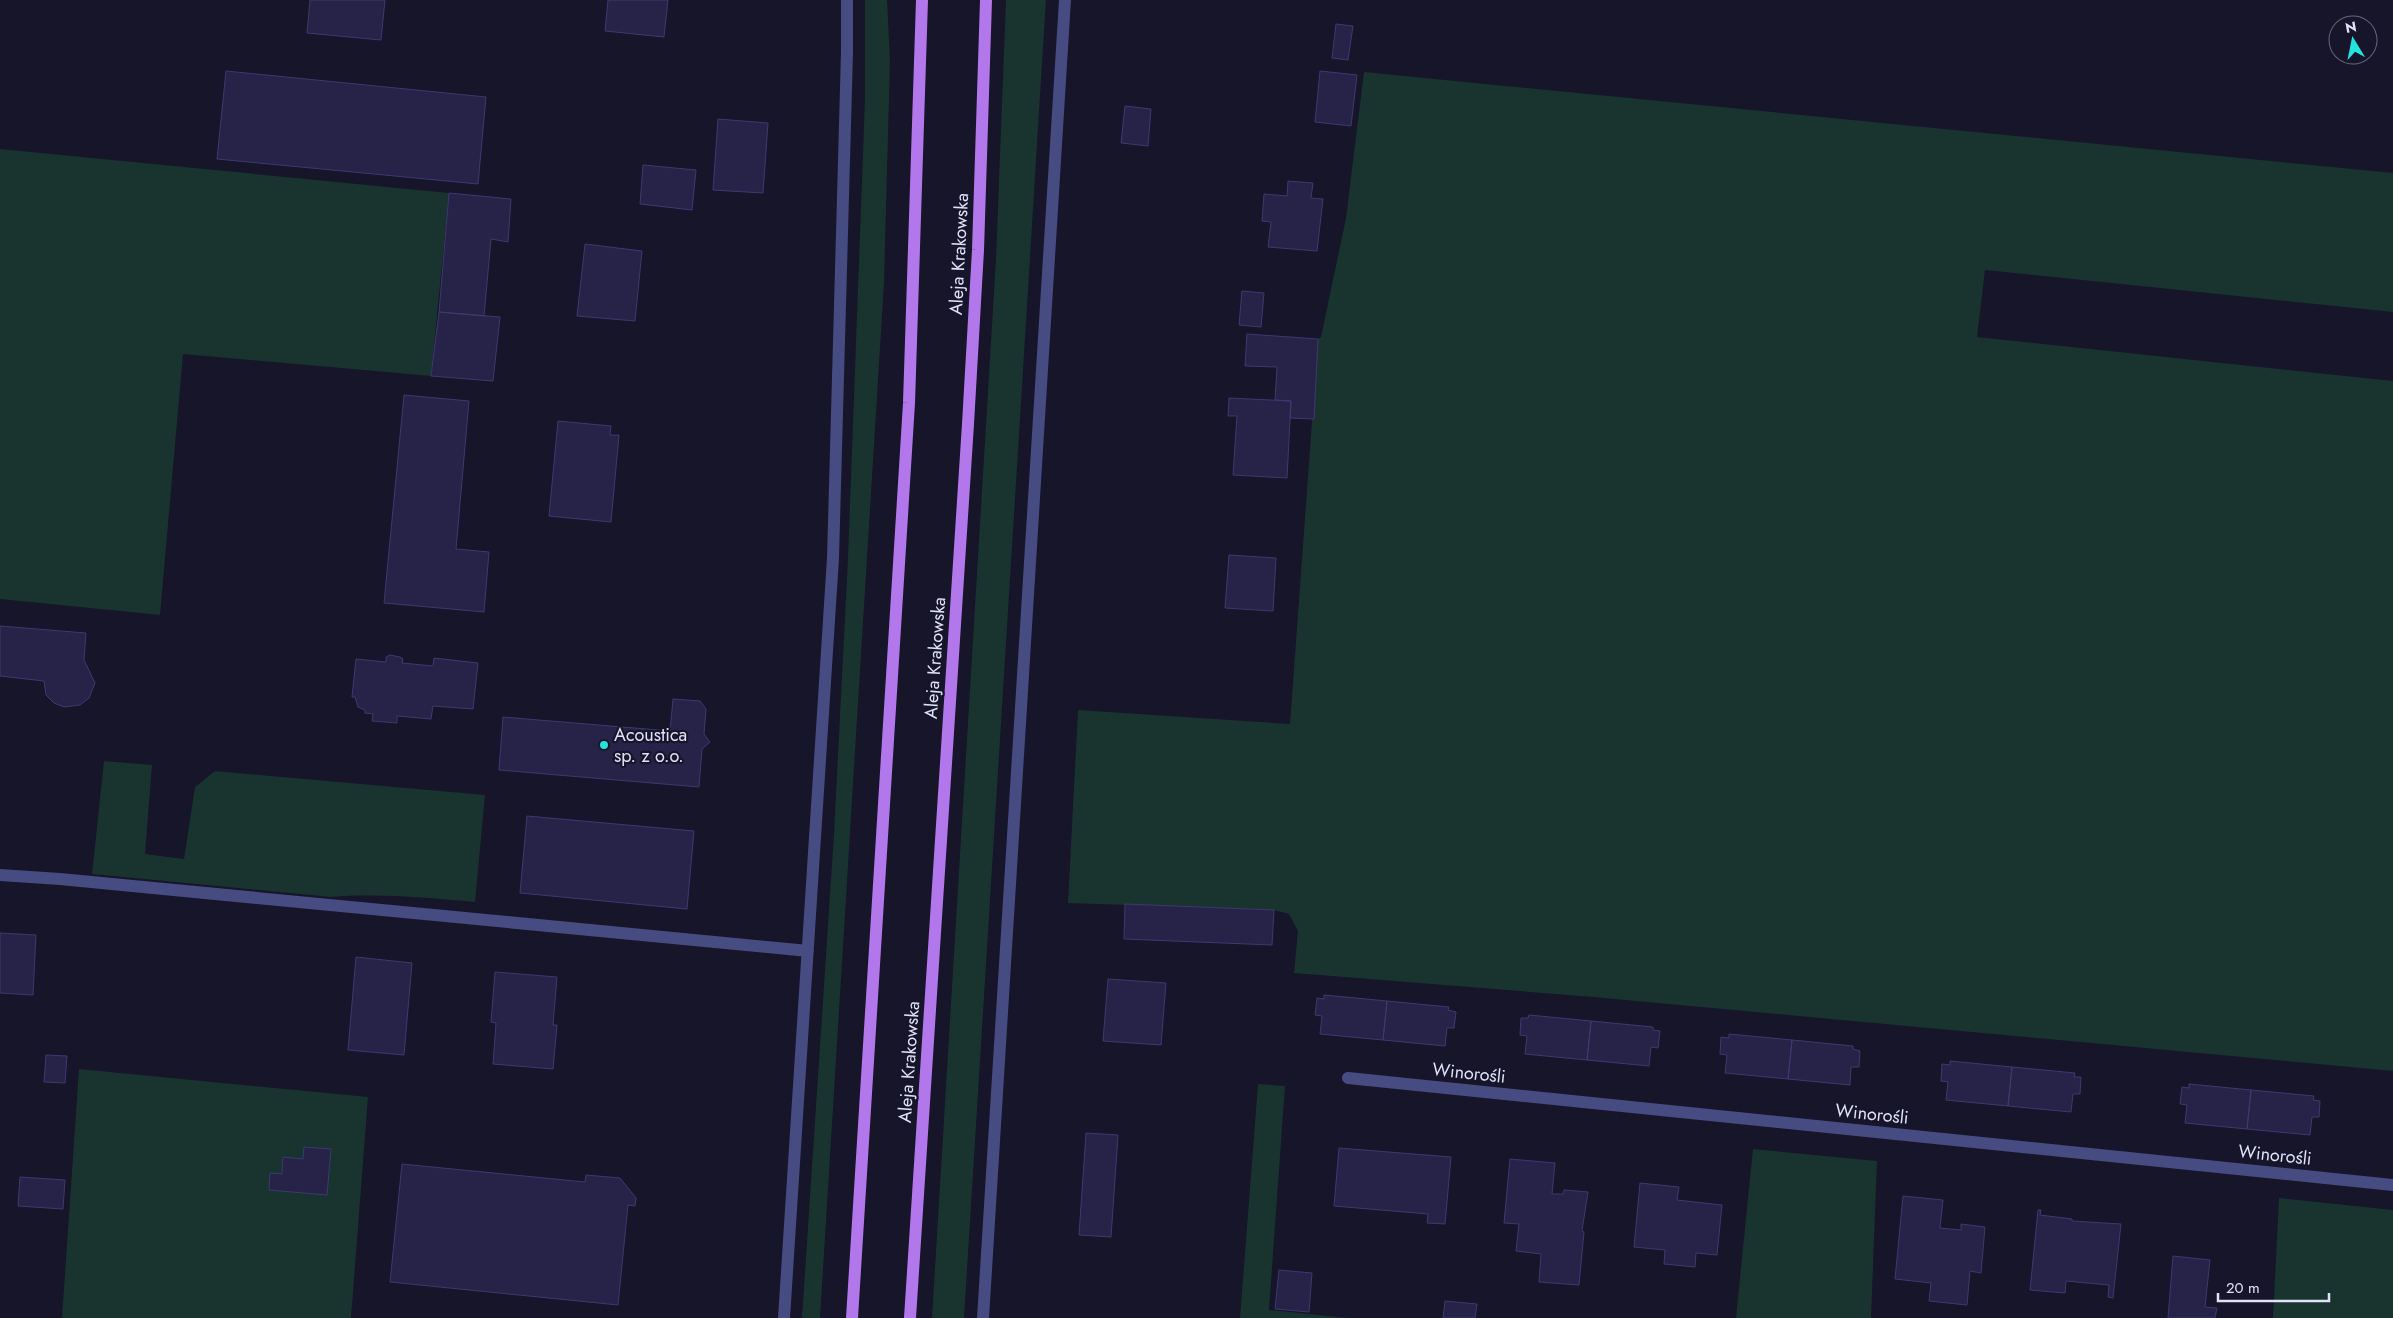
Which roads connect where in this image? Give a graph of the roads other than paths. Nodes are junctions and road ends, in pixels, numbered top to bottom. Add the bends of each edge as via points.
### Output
1 (847, 0) edge
2 (922, 0) edge
3 (986, 0) edge
4 (1065, 0) edge
5 (0, 875) edge
6 (808, 952) junction
7 (1348, 1078) dead end
8 (2393, 1185) edge
9 (784, 1318) edge
10 (852, 1318) edge
11 (910, 1318) edge
12 (983, 1318) edge

1 - 6 street via 833,558
2 - 10 main road via 909,402
3 - 11 main road, Aleja Krakowska via 978,250
4 - 12 street
5 - 6 street
6 - 9 street
7 - 8 street, Winorośli

